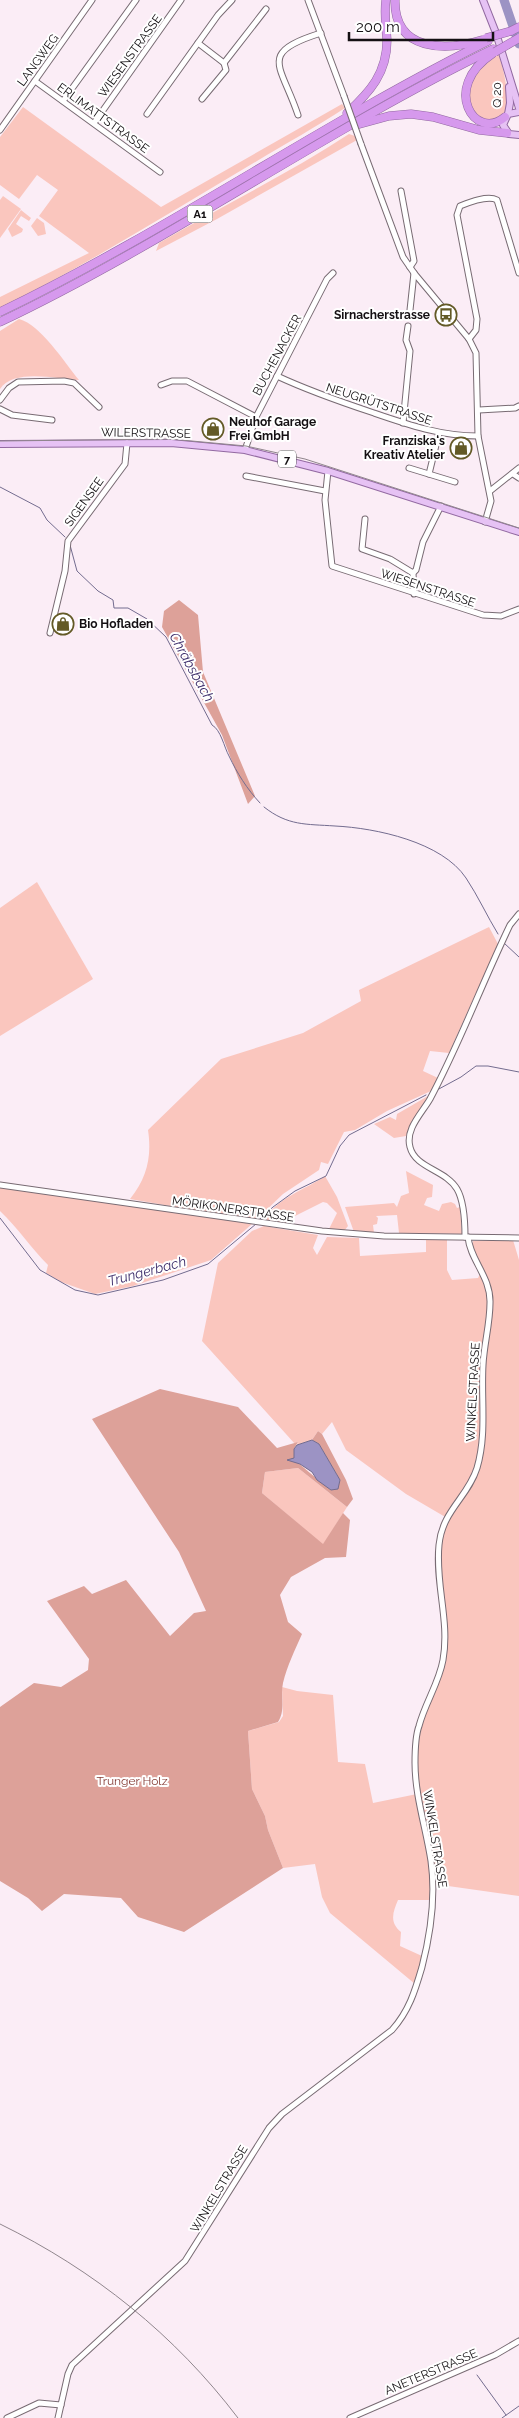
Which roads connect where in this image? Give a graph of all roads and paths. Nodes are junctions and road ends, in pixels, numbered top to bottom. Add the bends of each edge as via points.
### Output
1 (92, 0) edge
2 (136, 0) edge
3 (181, 0) edge
4 (232, 0) edge
5 (308, 0) edge
6 (386, 0) edge
7 (395, 0) edge
8 (483, 0) edge
9 (266, 9) dead end
10 (519, 27) edge
11 (321, 33) junction
12 (519, 37) edge
13 (487, 40) junction
14 (198, 43) junction
15 (494, 50) junction
16 (224, 63) junction
17 (508, 76) junction
18 (35, 81) junction
19 (202, 99) dead end
20 (63, 101) junction
21 (519, 110) edge
22 (147, 114) dead end
23 (298, 115) dead end
24 (506, 115) junction
25 (336, 123) junction
26 (94, 124) junction
27 (0, 130) edge
28 (342, 130) junction
29 (515, 136) edge
30 (160, 172) dead end
31 (401, 191) dead end
32 (410, 267) junction
33 (333, 273) dead end
34 (414, 273) junction
35 (519, 273) edge
36 (410, 310) dead end
37 (0, 312) edge
38 (0, 322) edge
39 (408, 326) dead end
40 (469, 339) junction
41 (277, 376) junction
42 (161, 385) dead end
43 (0, 400) edge
44 (519, 406) edge
45 (99, 407) dead end
46 (0, 409) edge
47 (479, 410) junction
48 (256, 417) junction
49 (52, 420) dead end
50 (403, 423) junction
51 (440, 434) junction
52 (478, 436) junction
53 (127, 443) junction
54 (0, 444) edge
55 (245, 450) junction
56 (409, 468) dead end
57 (519, 468) edge
58 (328, 471) junction
59 (429, 474) junction
60 (513, 474) junction
61 (246, 476) dead end
62 (519, 478) edge
63 (455, 482) dead end
64 (325, 491) junction
65 (490, 491) junction
66 (441, 506) junction
67 (365, 518) dead end
68 (485, 522) junction
69 (519, 532) edge
70 (413, 573) junction
71 (414, 594) junction
72 (519, 609) edge
73 (50, 632) dead end
74 (519, 914) edge
75 (0, 1184) edge
76 (467, 1237) junction
77 (519, 1238) edge
78 (519, 2341) edge
79 (61, 2405) junction
80 (7, 2418) edge
81 (58, 2418) edge
82 (350, 2418) edge

1 - 18 street, LANGWEG
2 - 20 street
3 - 26 street, WIESENSTRASSE
4 - 14 street
5 - 11 street
6 - 25 highway, A1 via 386,51 381,74 367,94
7 - 13 highway, A1 via 396,14 402,27 423,43 450,47
8 - 17 main road, Q 20
9 - 16 street
10 - 13 highway, A1, bridge
11 - 23 street via 292,42 278,58
11 - 32 street, bridge via 399,247
12 - 15 highway, A1, bridge
13 - 25 highway, A1
14 - 16 street
14 - 22 street
15 - 24 highway, A1 via 470,75 465,98 470,110 482,122 494,123
15 - 28 highway, A1 via 424,84
16 - 19 street via 226,70
17 - 21 main road, Q 20
17 - 24 main road, Q 20 via 510,103
18 - 20 street, ERLIMATTSTRASSE
18 - 27 street, LANGWEG
20 - 26 street, ERLIMATTSTRASSE
21 - 24 main road, Q 20
24 - 29 main road, Q 20 via 503,125
25 - 37 highway, A1 via 113,253
26 - 30 street, ERLIMATTSTRASSE
28 - 29 highway, A1 via 406,114
28 - 38 highway, A1 via 122,259
31 - 32 street via 414,261
32 - 34 street
33 - 41 street, BUCHENACKER
34 - 36 street
34 - 40 street
35 - 40 street via 497,200 487,198 460,206 457,215 477,319 476,330
39 - 50 street via 406,340 410,351
40 - 47 street via 477,358
41 - 48 street, BUCHENACKER
41 - 50 street, NEUGRÜTSTRASSE via 316,394
42 - 48 street via 187,381
43 - 45 street via 18,382 64,381 74,383
44 - 47 street
46 - 49 street via 12,416
47 - 52 street
48 - 55 street, BUCHENACKER
50 - 51 street, NEUGRÜTSTRASSE
51 - 52 street, NEUGRÜTSTRASSE
51 - 59 street
52 - 65 street
53 - 54 main road, WILERSTRASSE / 7
53 - 55 main road, WILERSTRASSE / 7 via 191,444
53 - 73 street, SIGENSEE via 125,464 68,541 65,571
55 - 58 main road, WILERSTRASSE / 7
56 - 59 street
57 - 60 street
58 - 64 street
58 - 66 main road, WILERSTRASSE / 7
59 - 63 street
60 - 62 street
60 - 65 street
61 - 64 street
64 - 71 street, WIESENSTRASSE via 332,566
65 - 68 street
66 - 68 main road, WILERSTRASSE / 7
66 - 70 street via 422,542
67 - 70 street via 362,549 390,559
68 - 69 main road, WILERSTRASSE / 7
70 - 71 street
71 - 72 street, WIESENSTRASSE via 483,616 501,616
74 - 76 street via 510,925 409,1139 410,1149 416,1158 458,1189
75 - 76 street, MÖRIKONERSTRASSE via 322,1231
76 - 77 street, MÖRIKONERSTRASSE
76 - 79 street, WINKELSTRASSE via 488,1285 490,1301 483,1367 484,1411 472,1480 444,1522 439,1544 438,1576 446,1622 445,1651 439,1676 416,1734 415,1771 434,1894 430,1936 415,1993 403,2018 392,2030 282,2114 269,2128 185,2261 72,2365
78 - 82 street, ANETERSTRASSE via 495,2355
79 - 80 street via 39,2403
79 - 81 street, WINKELSTRASSE

